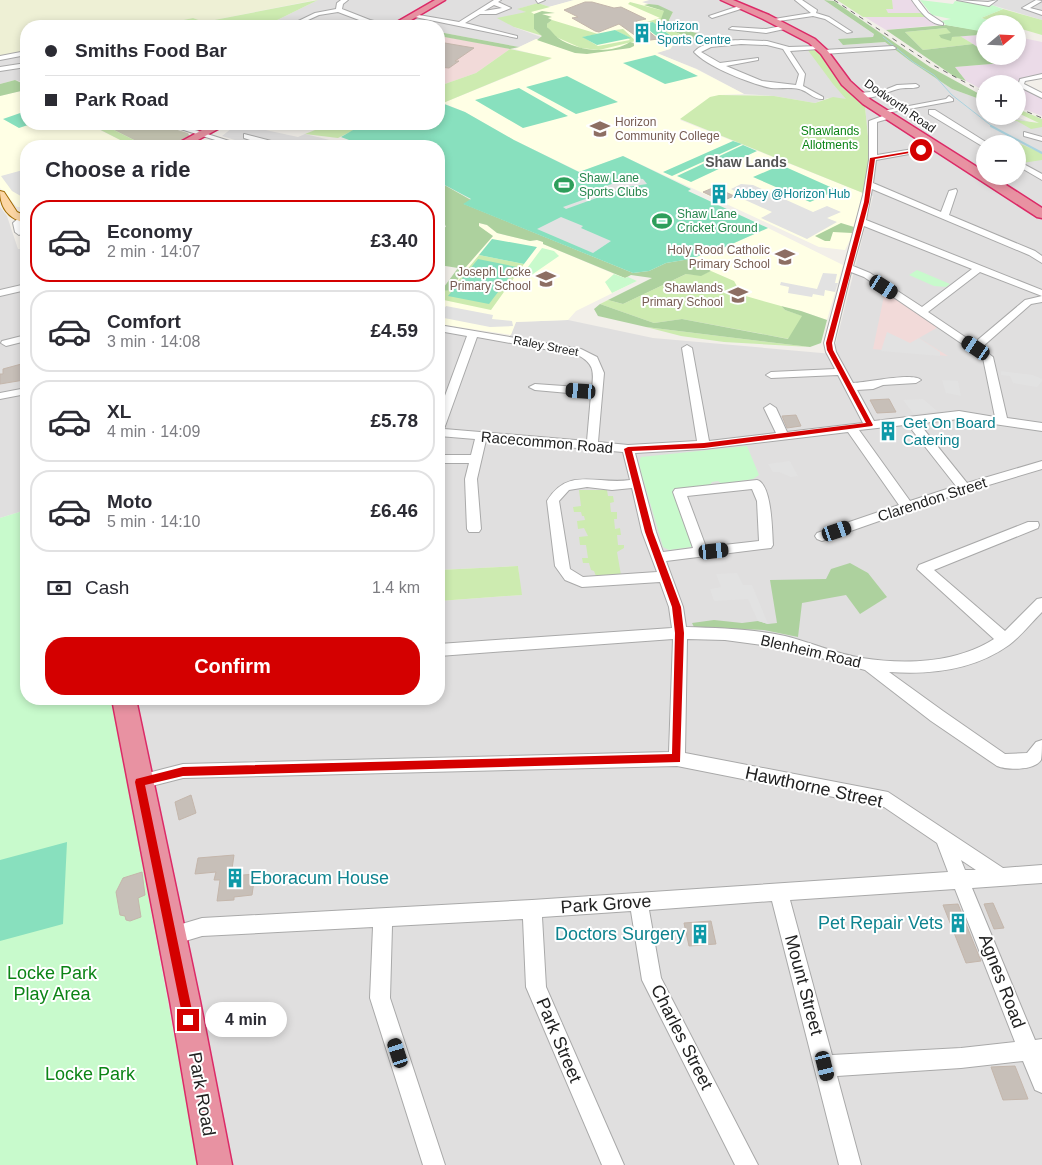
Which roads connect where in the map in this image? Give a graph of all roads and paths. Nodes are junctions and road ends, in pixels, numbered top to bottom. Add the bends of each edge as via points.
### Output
1 (345, 0) edge
2 (441, 0) edge
3 (725, 0) edge
4 (798, 0) edge
5 (915, 0) edge
6 (960, 0) edge
7 (994, 0) edge
8 (1040, 0) edge
9 (496, 1) edge
10 (742, 7) junction
11 (339, 10) junction
12 (478, 13) junction
13 (1042, 13) edge
14 (813, 14) junction
15 (413, 16) junction
16 (712, 16) dead end
17 (933, 19) junction
18 (947, 19) dead end
19 (304, 20) edge
20 (365, 20) edge
21 (406, 20) edge
22 (436, 20) edge
23 (445, 21) edge
24 (774, 21) junction
25 (460, 24) junction
26 (940, 24) dead end
27 (787, 27) junction
28 (732, 29) dead end
29 (849, 32) dead end
30 (515, 37) dead end
31 (787, 48) junction
32 (892, 48) dead end
33 (821, 50) junction
34 (20, 54) edge
35 (0, 58) edge
36 (754, 60) dead end
37 (720, 65) junction
38 (20, 66) edge
39 (0, 69) edge
40 (1042, 76) edge
41 (909, 79) dead end
42 (916, 86) junction
43 (800, 87) junction
44 (924, 93) dead end
45 (859, 95) junction
46 (1042, 96) edge
47 (817, 97) dead end
48 (949, 98) dead end
49 (932, 112) dead end
50 (884, 114) junction
51 (189, 130) edge
52 (213, 130) edge
53 (217, 130) edge
54 (1026, 134) dead end
55 (206, 135) junction
56 (247, 136) dead end
57 (976, 139) edge
58 (1042, 139) edge
59 (194, 140) edge
60 (199, 140) edge
61 (222, 140) edge
62 (260, 140) edge
63 (937, 147) junction
64 (873, 158) junction
65 (1026, 168) edge
66 (1042, 178) edge
67 (870, 185) junction
68 (953, 191) dead end
69 (0, 194) edge
70 (1042, 214) edge
71 (20, 217) edge
72 (944, 217) junction
73 (20, 222) edge
74 (862, 222) junction
75 (19, 232) dead end
76 (1042, 250) edge
77 (1032, 252) junction
78 (1042, 260) edge
79 (848, 267) junction
80 (979, 268) junction
81 (20, 288) edge
82 (0, 293) edge
83 (1042, 293) edge
84 (1042, 299) edge
85 (922, 312) junction
86 (445, 329) edge
87 (473, 333) junction
88 (20, 340) edge
89 (6, 343) dead end
90 (687, 348) dead end
91 (976, 348) junction
92 (841, 372) junction
93 (771, 375) dead end
94 (916, 380) dead end
95 (535, 387) dead end
96 (849, 387) junction
97 (596, 392) junction
98 (20, 393) edge
99 (0, 396) edge
100 (770, 408) dead end
101 (445, 410) edge
102 (1002, 421) junction
103 (870, 425) junction
104 (851, 427) junction
105 (1042, 427) edge
106 (918, 430) dead end
107 (445, 433) edge
108 (783, 436) junction
109 (481, 437) junction
110 (704, 445) junction
111 (592, 446) junction
112 (628, 449) junction
113 (445, 459) edge
114 (476, 459) junction
115 (1042, 465) edge
116 (635, 483) junction
117 (964, 488) junction
118 (907, 506) junction
119 (1033, 525) dead end
120 (474, 529) dead end
121 (822, 536) dead end
122 (701, 552) junction
123 (658, 557) junction
124 (666, 577) junction
125 (1042, 603) edge
126 (680, 633) junction
127 (1005, 640) junction
128 (445, 650) edge
129 (869, 664) junction
130 (125, 705) edge
131 (1042, 747) edge
132 (676, 759) junction
133 (140, 782) junction
134 (943, 837) junction
135 (1042, 874) edge
136 (1000, 876) junction
137 (962, 879) junction
138 (778, 892) junction
139 (638, 901) junction
140 (532, 909) junction
141 (383, 918) junction
142 (172, 936) junction
143 (1036, 1050) edge
144 (825, 1066) junction
145 (1042, 1084) edge
146 (215, 1165) edge
147 (434, 1165) edge
148 (612, 1165) edge
149 (747, 1165) edge
150 (850, 1165) edge

1 - 11 street via 340,3
2 - 15 highway
3 - 10 highway, Dodworth Road
4 - 14 street via 813,8
5 - 17 street
6 - 7 street via 989,4
8 - 13 street via 1026,8
9 - 12 street
9 - 12 street via 508,8
10 - 16 street
10 - 24 highway, Dodworth Road
11 - 19 street
11 - 20 street
12 - 25 street
14 - 24 street
14 - 29 street via 827,18
15 - 21 highway
15 - 22 street
17 - 18 street
17 - 26 street
23 - 25 street
24 - 27 highway, Dodworth Road
25 - 30 street
27 - 28 street via 766,31
27 - 33 highway, Dodworth Road
31 - 33 street
31 - 37 street via 752,42 709,45 698,50 703,57
31 - 43 street via 802,74
32 - 33 street
33 - 45 highway, Dodworth Road
34 - 35 street
36 - 37 street
37 - 43 street via 766,86
38 - 39 street
40 - 46 street via 1022,80 1020,85
41 - 42 street
42 - 44 street
42 - 45 street
43 - 47 street
45 - 50 highway, Dodworth Road
48 - 50 street via 951,100
49 - 57 street
50 - 63 highway, Dodworth Road
50 - 64 street via 872,121
51 - 55 street
52 - 55 highway
53 - 55 highway
54 - 58 street
55 - 59 highway
55 - 60 highway
55 - 61 street
56 - 62 street
63 - 64 street
63 - 70 highway, Dodworth Road
64 - 67 street
65 - 66 street
67 - 72 street
67 - 74 street
68 - 72 street
69 - 71 main road via 13,214
72 - 77 street
73 - 75 street via 17,223
74 - 79 street
74 - 80 street
76 - 77 street
77 - 78 street
79 - 85 street via 867,275
79 - 92 street via 829,343
80 - 83 street
80 - 85 street
81 - 82 street
84 - 91 street via 1028,302
85 - 91 street
86 - 87 street, Raley Street
87 - 97 street, Raley Street via 581,352 593,359 597,366
87 - 101 street
88 - 89 street
90 - 110 street
91 - 102 street via 988,357
92 - 93 street
92 - 96 street
94 - 96 street
95 - 97 street
96 - 103 street
97 - 111 street, Raley Street
98 - 99 street
100 - 108 street
102 - 103 street, Racecommon Road via 959,415
102 - 105 street, Racecommon Road
103 - 104 street, Racecommon Road
104 - 108 street, Racecommon Road
104 - 118 street
106 - 117 street
107 - 109 street, Racecommon Road
108 - 110 street, Racecommon Road
109 - 111 street, Racecommon Road
109 - 114 street
110 - 112 street, Racecommon Road
111 - 112 street, Racecommon Road
112 - 116 street
113 - 114 street
114 - 120 street via 471,479
115 - 117 street, Clarendon Street
116 - 123 street
116 - 124 street via 613,486 585,482 556,494 553,501 562,566 565,573 582,582
117 - 118 street, Clarendon Street
118 - 121 street, Clarendon Street
119 - 127 street via 924,569
122 - 122 street via 679,492 756,484 763,501 766,545
122 - 123 street
123 - 124 street
124 - 126 street
125 - 127 street, Blenheim Road
126 - 128 street, Blenheim Road
126 - 129 street, Blenheim Road via 758,638
126 - 132 street
127 - 129 street, Blenheim Road via 986,652 942,665
129 - 131 street via 937,716 1003,760 1031,760
130 - 133 highway, Park Road
132 - 133 street, Hawthorne Street via 183,771
132 - 134 street, Hawthorne Street via 888,800
133 - 142 highway, Park Road
134 - 136 street, Hawthorne Street
134 - 137 street
135 - 136 street, Park Grove
136 - 137 street, Park Grove
137 - 138 street, Park Grove
137 - 143 street, Agnes Road
138 - 139 street, Park Grove
138 - 144 street, Mount Street
139 - 140 street, Park Grove
139 - 149 street, Charles Street via 652,980
140 - 141 street, Park Grove
140 - 148 street, Park Street via 536,987
141 - 142 street, Park Grove via 202,927
141 - 147 street via 380,998
142 - 146 highway, Park Road
143 - 144 street
143 - 145 street, Agnes Road
144 - 150 street, Mount Street

